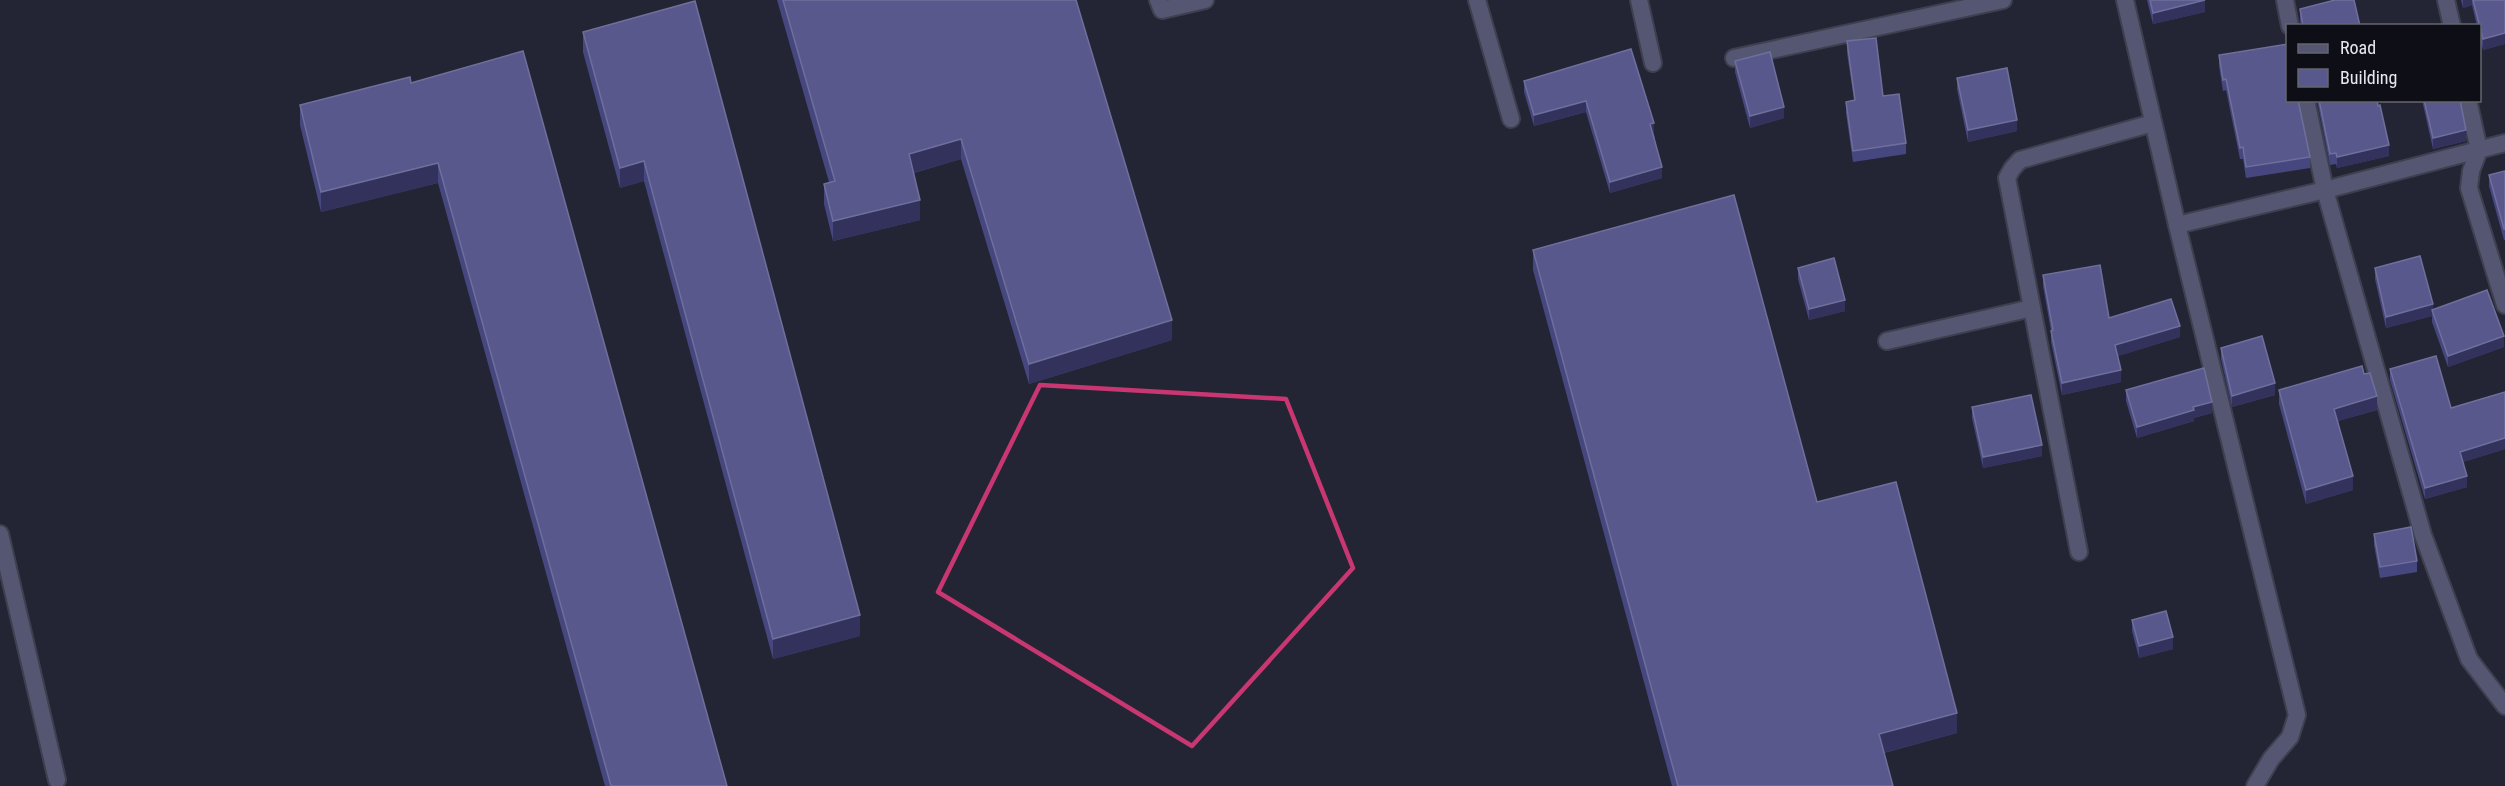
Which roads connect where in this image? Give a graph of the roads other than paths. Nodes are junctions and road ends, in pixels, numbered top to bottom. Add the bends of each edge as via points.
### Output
1 (1158, 0) edge
2 (1205, 0) edge
3 (1477, 0) edge
4 (1639, 0) edge
5 (2003, 0) edge
6 (2125, 0) edge
7 (2284, 0) edge
8 (2446, 0) edge
9 (2290, 24) edge
10 (2452, 24) edge
11 (1734, 58) dead end
12 (1653, 63) dead end
13 (2306, 102) edge
14 (2468, 102) edge
15 (1511, 119) dead end
16 (2153, 123) junction
17 (2505, 143) edge
18 (2480, 150) junction
19 (2325, 190) junction
20 (2177, 225) junction
21 (2505, 305) edge
22 (2032, 308) junction
23 (1887, 341) dead end
24 (0, 534) edge
25 (2079, 552) dead end
26 (7, 599) edge
27 (2505, 706) edge
28 (57, 780) dead end
29 (2255, 786) edge

1 - 2 street via 1162,10
3 - 15 street
4 - 12 street
5 - 11 street
6 - 16 street
7 - 9 street
8 - 10 street
13 - 19 street
14 - 18 street
16 - 20 street
16 - 22 street via 2020,160 2012,169 2007,178
17 - 18 street
18 - 19 street
18 - 21 street via 2469,188
19 - 20 street
19 - 27 street via 2423,535 2469,659
20 - 29 street via 2297,715 2290,737
22 - 23 street
22 - 25 street
24 - 26 street
26 - 28 street

